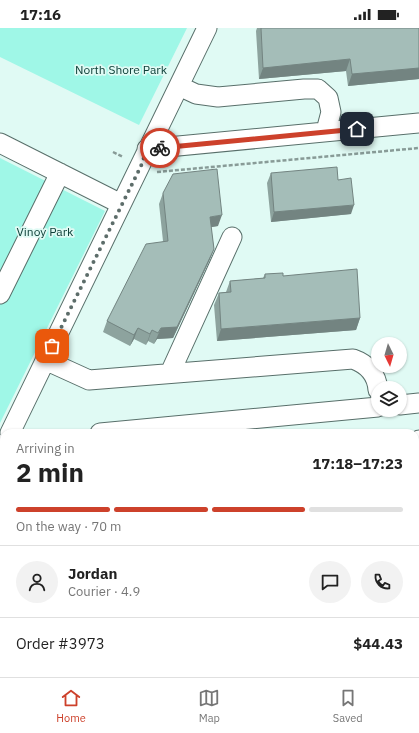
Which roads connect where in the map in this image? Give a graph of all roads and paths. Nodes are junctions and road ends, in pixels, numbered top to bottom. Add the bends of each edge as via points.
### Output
1 (207, 28) edge
2 (179, 86) junction
3 (419, 123) edge
4 (326, 131) junction
5 (0, 143) edge
6 (419, 148) edge
7 (113, 152) dead end
8 (144, 157) junction
9 (60, 173) junction
10 (122, 204) junction
11 (232, 237) dead end
12 (0, 294) edge
13 (45, 360) junction
14 (170, 373) junction
15 (376, 381) edge
16 (419, 403) edge
17 (407, 404) edge
18 (371, 408) edge
19 (12, 429) edge
20 (143, 429) edge

1 - 2 street
2 - 4 street via 196,94 218,97 318,90 328,98 331,112
2 - 8 street
3 - 4 street
4 - 8 street
5 - 9 street
6 - 8 path via 155,172
7 - 8 path
8 - 10 street
9 - 10 street
9 - 12 street
10 - 13 street
11 - 14 street
13 - 14 street via 89,380
13 - 19 street
14 - 15 street via 353,359 363,362 374,374
16 - 17 street
18 - 20 street

